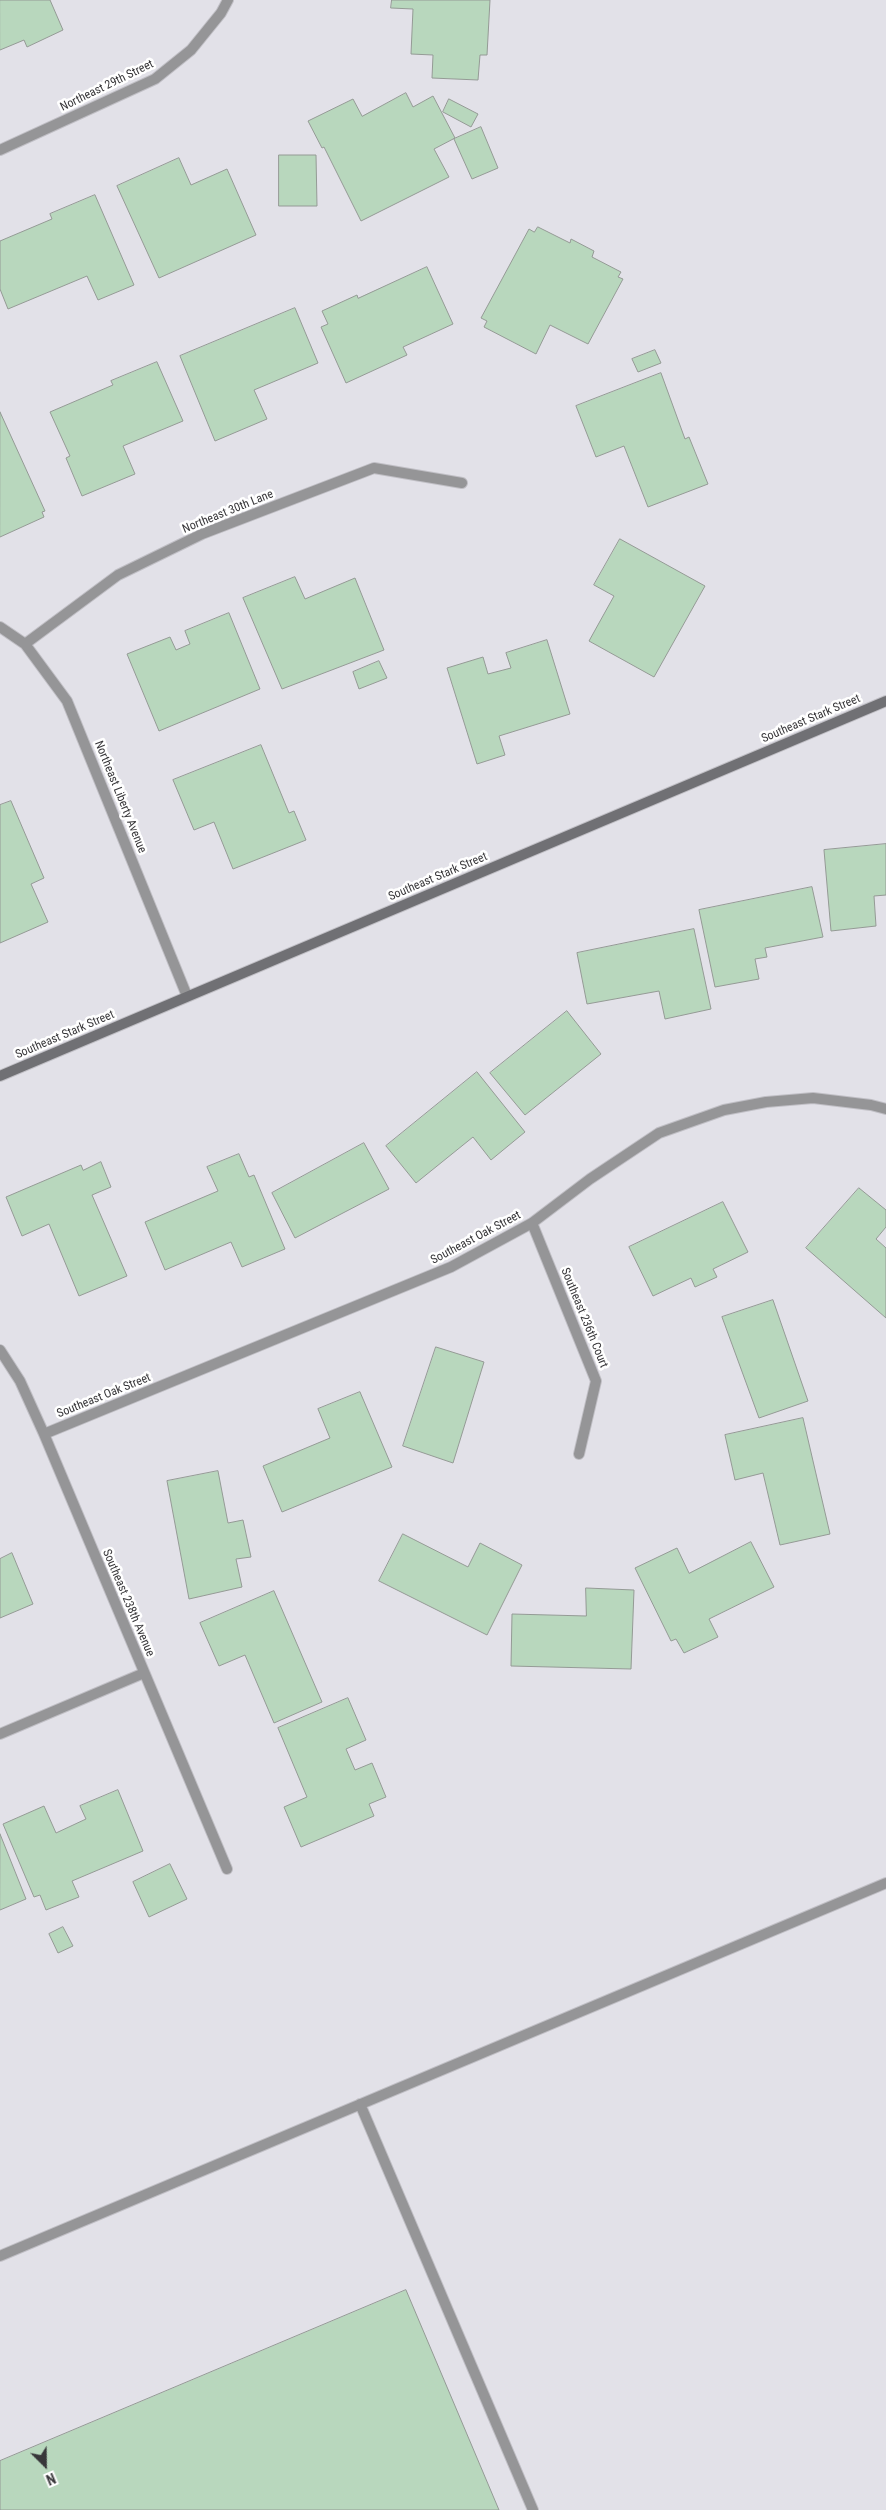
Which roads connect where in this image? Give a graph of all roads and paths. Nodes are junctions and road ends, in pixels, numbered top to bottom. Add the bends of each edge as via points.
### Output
1 (228, 0) edge
2 (0, 150) edge
3 (462, 483) dead end
4 (0, 627) edge
5 (25, 644) junction
6 (886, 701) edge
7 (188, 996) junction
8 (0, 1076) edge
9 (886, 1109) edge
10 (532, 1223) junction
11 (0, 1350) edge
12 (44, 1434) junction
13 (579, 1454) dead end
14 (144, 1673) junction
15 (0, 1734) edge
16 (226, 1869) dead end
17 (886, 1883) edge
18 (360, 2104) junction
19 (0, 2256) edge
20 (534, 2510) edge

1 - 2 street, Northeast 29th Street via 191,50 155,79
3 - 5 street, Northeast 30th Lane via 374,468 202,534 118,574
4 - 5 street, Northeast Liberty Avenue
5 - 7 street, Northeast Liberty Avenue via 66,701
6 - 7 main road, Southeast Stark Street
7 - 8 main road, Southeast Stark Street
9 - 10 street, Southeast Oak Street via 813,1098 724,1110 659,1133
10 - 12 street, Southeast Oak Street via 451,1268
10 - 13 street, Southeast 236th Court via 596,1381
11 - 12 street, Southeast 238th Avenue via 20,1381
12 - 14 street, Southeast 238th Avenue
14 - 15 street
14 - 16 street, Southeast 238th Avenue
17 - 18 street
18 - 19 street
18 - 20 street

